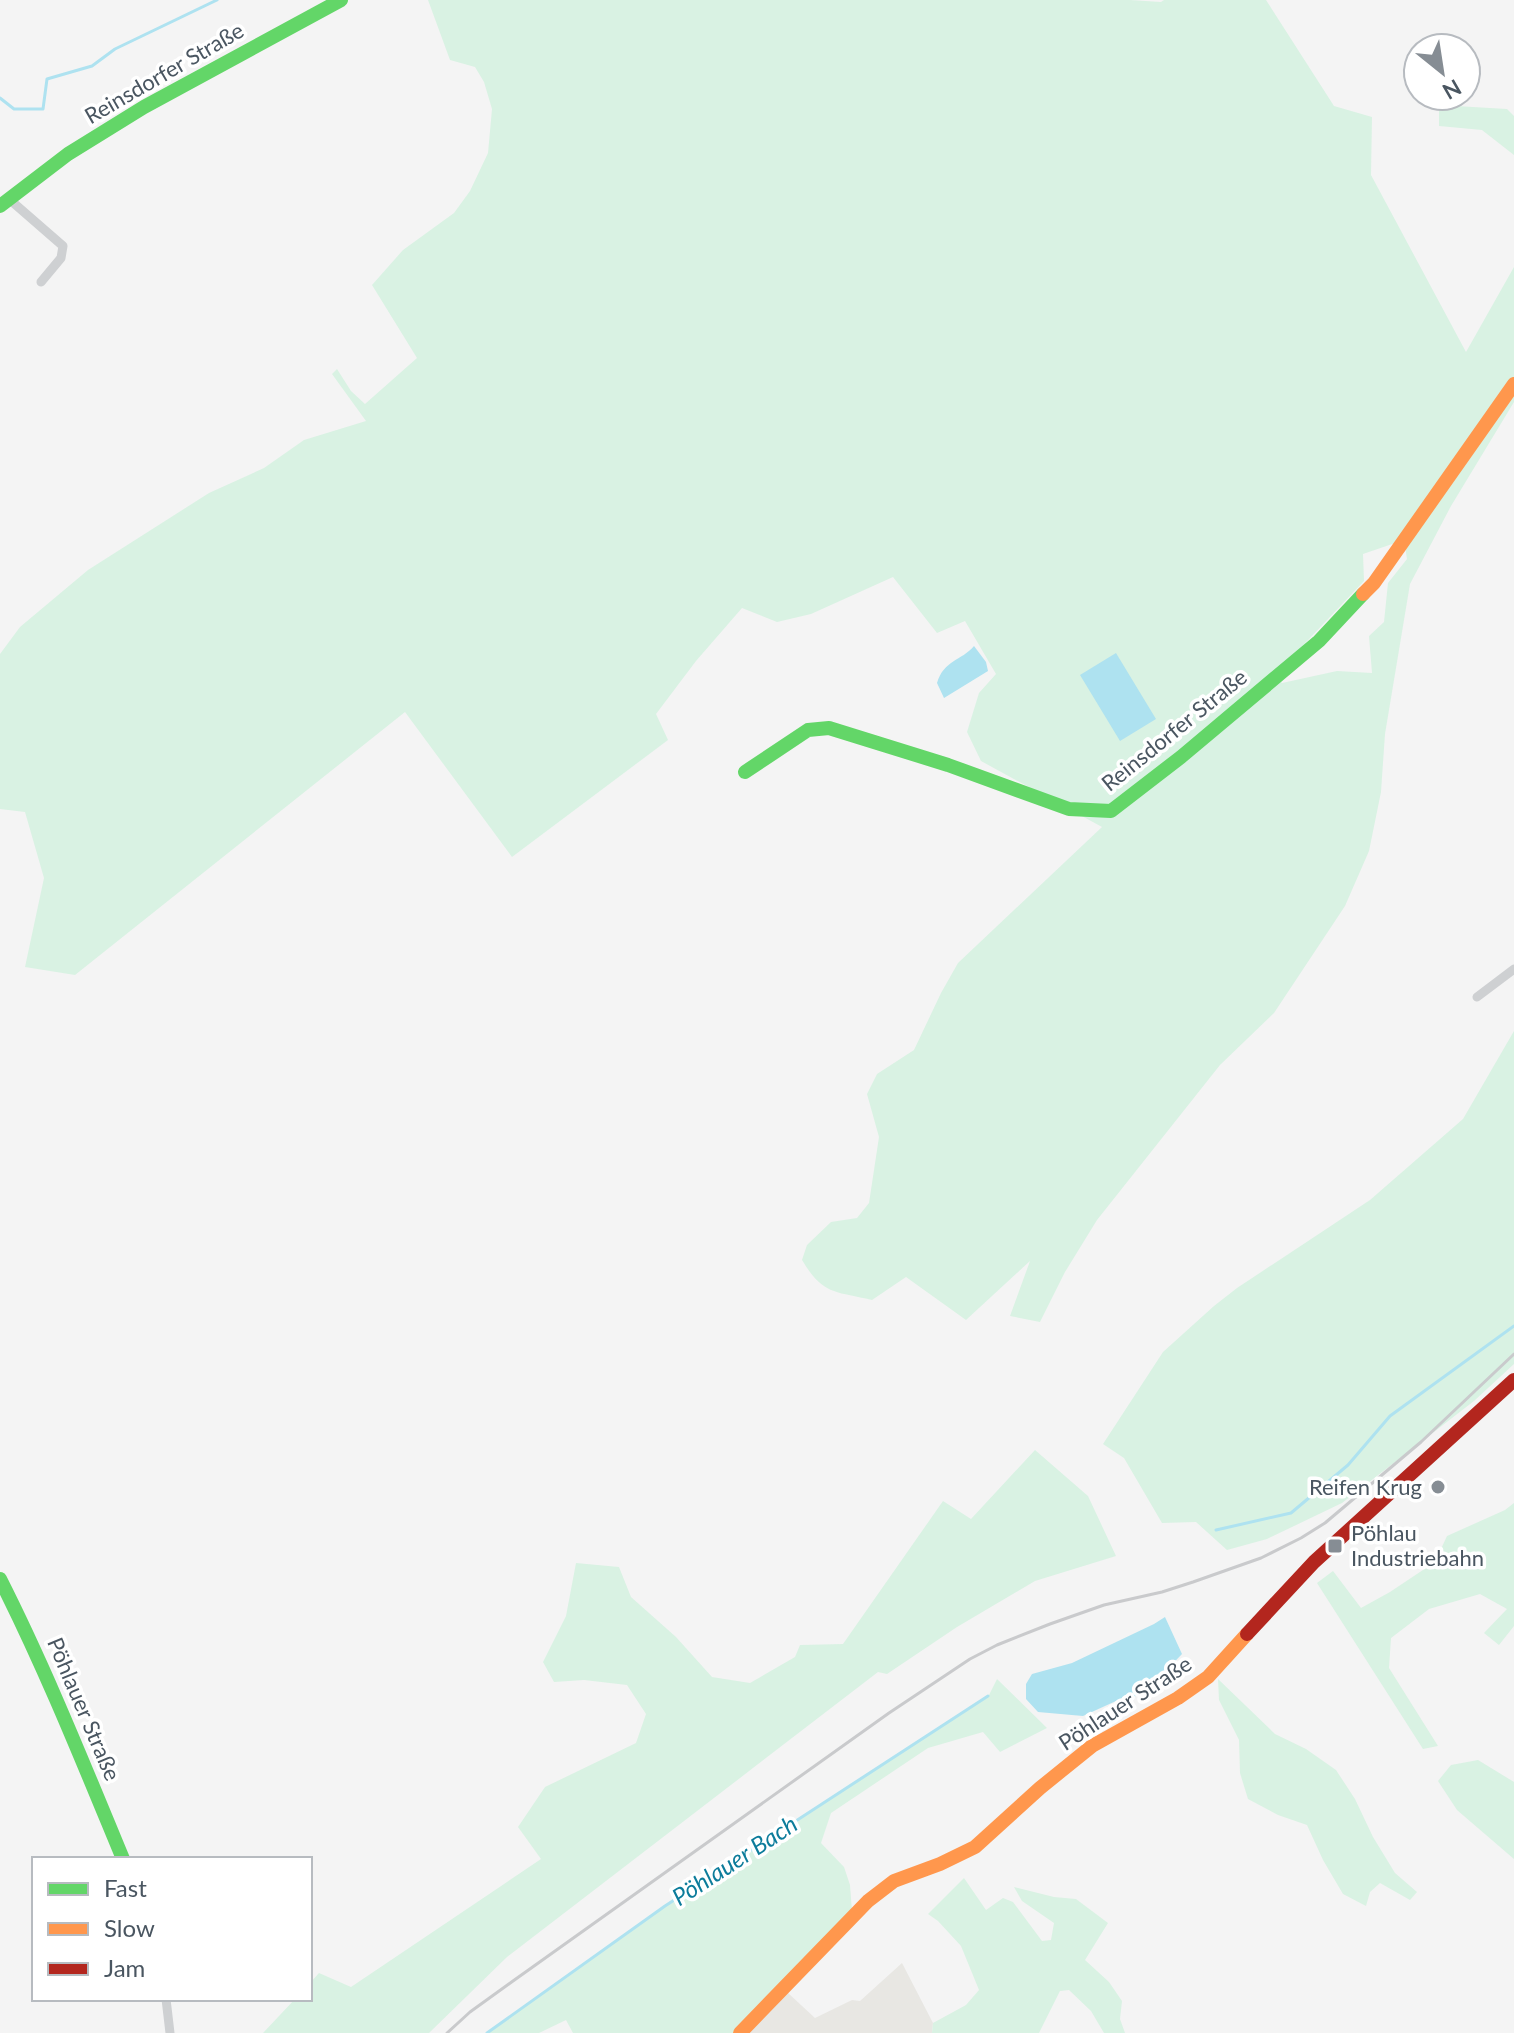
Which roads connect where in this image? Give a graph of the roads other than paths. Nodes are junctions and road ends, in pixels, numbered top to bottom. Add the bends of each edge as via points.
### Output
1 (341, 0) edge
2 (8, 200) edge
3 (41, 282) dead end
4 (1514, 384) edge
5 (745, 772) dead end
6 (1514, 969) edge
7 (1477, 997) dead end
8 (1514, 1380) edge
9 (0, 1579) edge
10 (122, 1857) edge
11 (166, 2001) edge
12 (170, 2033) edge
13 (740, 2033) edge

1 - 2 street, Reinsdorfer Straße via 144,107 68,154
2 - 3 street via 63,246 61,258
4 - 5 street, Reinsdorfer Straße via 1374,583 1319,641 1111,811 1069,809 829,728 808,730
6 - 7 street
8 - 13 street, Pöhlauer Straße via 1314,1562 1208,1677 1092,1746 975,1847 894,1881 868,1901
9 - 10 street, Pöhlauer Straße
11 - 12 street

